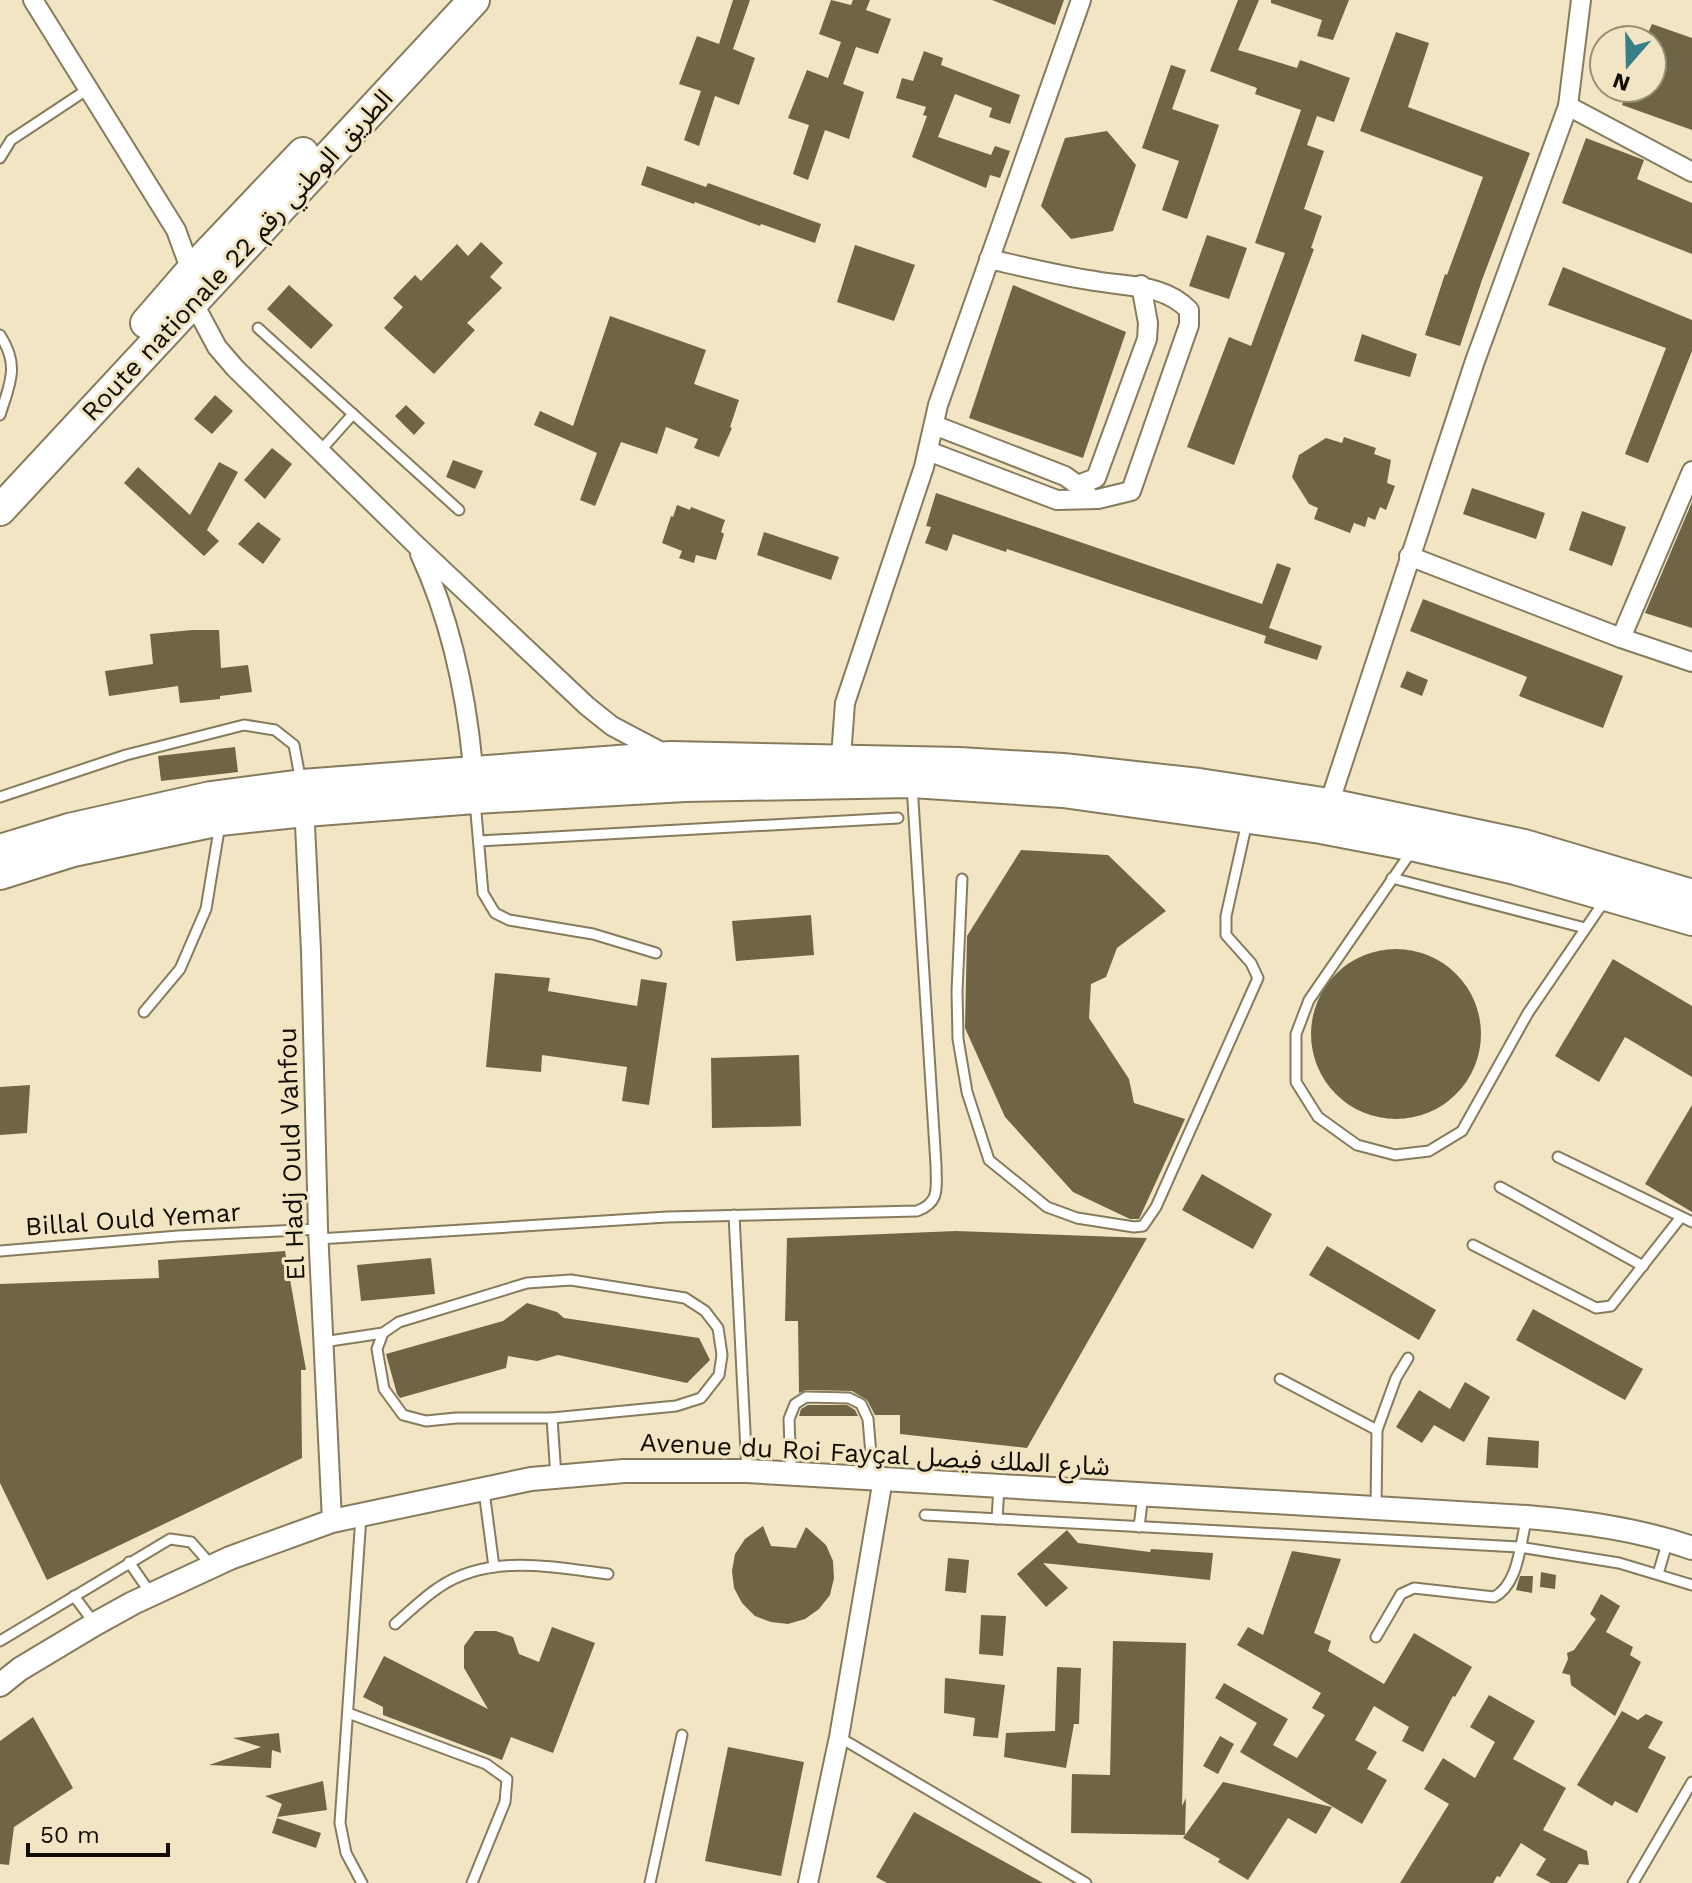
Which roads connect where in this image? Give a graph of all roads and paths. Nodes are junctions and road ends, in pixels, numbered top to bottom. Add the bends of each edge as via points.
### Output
1 (33, 0) edge
2 (448, 0) edge
3 (474, 0) edge
4 (1081, 0) edge
5 (1581, 0) edge
6 (88, 89) junction
7 (1568, 106) junction
8 (0, 158) edge
9 (1692, 172) edge
10 (989, 259) junction
11 (191, 271) junction
12 (1141, 285) junction
13 (193, 302) junction
14 (258, 328) dead end
15 (0, 335) edge
16 (353, 414) junction
17 (0, 415) edge
18 (934, 425) junction
19 (321, 450) junction
20 (928, 451) junction
21 (1692, 471) edge
22 (0, 485) edge
23 (1078, 485) junction
24 (1098, 499) junction
25 (0, 510) edge
26 (459, 510) dead end
27 (415, 544) junction
28 (1409, 556) junction
29 (1621, 638) junction
30 (1692, 662) edge
31 (671, 757) junction
32 (840, 772) junction
33 (912, 772) junction
34 (474, 784) junction
35 (685, 786) junction
36 (0, 797) edge
37 (304, 798) junction
38 (1329, 804) junction
39 (898, 818) dead end
40 (1248, 818) junction
41 (220, 820) junction
42 (479, 841) junction
43 (1415, 846) junction
44 (2, 863) edge
45 (1392, 878) junction
46 (962, 879) dead end
47 (1609, 895) junction
48 (1692, 895) edge
49 (1692, 920) edge
50 (1585, 928) junction
51 (656, 953) dead end
52 (144, 1012) dead end
53 (1558, 1157) dead end
54 (1500, 1187) dead end
55 (734, 1215) junction
56 (1681, 1217) junction
57 (1692, 1222) edge
58 (318, 1234) junction
59 (1473, 1245) dead end
60 (0, 1251) edge
61 (1643, 1266) junction
62 (383, 1333) junction
63 (323, 1342) junction
64 (1408, 1358) dead end
65 (1280, 1379) dead end
66 (552, 1418) junction
67 (1377, 1430) junction
68 (747, 1471) junction
69 (791, 1474) junction
70 (556, 1477) junction
71 (878, 1478) junction
72 (1000, 1485) junction
73 (483, 1488) junction
74 (1143, 1494) junction
75 (1376, 1508) junction
76 (361, 1515) junction
77 (925, 1515) dead end
78 (1527, 1517) junction
79 (997, 1519) junction
80 (332, 1521) junction
81 (1139, 1527) junction
82 (1668, 1540) junction
83 (1519, 1547) junction
84 (1692, 1548) edge
85 (129, 1562) junction
86 (212, 1566) junction
87 (494, 1567) junction
88 (608, 1574) dead end
89 (1658, 1574) junction
90 (1692, 1585) edge
91 (151, 1594) junction
92 (74, 1596) junction
93 (95, 1624) junction
94 (395, 1624) dead end
95 (1376, 1637) dead end
96 (0, 1641) edge
97 (0, 1685) edge
98 (348, 1713) junction
99 (682, 1735) dead end
100 (839, 1737) junction
101 (1692, 1782) edge
102 (362, 1883) edge
103 (472, 1883) edge
104 (650, 1883) edge
105 (808, 1883) edge
106 (1086, 1883) edge
107 (1633, 1883) edge

1 - 6 street
2 - 11 highway, Route nationale 22 الطريق الوطني رقم
3 - 13 highway, Route nationale 22 الطريق الوطني رقم
4 - 10 street
5 - 7 street
6 - 8 lane via 11,140
6 - 11 street via 176,230
7 - 9 street
7 - 28 street
10 - 12 street via 1096,282
10 - 18 street
11 - 13 street
11 - 22 highway, Route nationale 22 الطريق الوطني رقم
12 - 23 street via 1147,339 1096,478
12 - 24 street via 1179,298 1189,310 1189,325 1131,491
13 - 19 street via 226,358
13 - 25 highway, Route nationale 22 الطريق الوطني رقم
14 - 16 lane
15 - 17 lane via 13,366
16 - 19 lane
16 - 26 lane
18 - 20 street
18 - 23 street
19 - 27 street
20 - 24 street via 1057,500
20 - 32 street via 845,703
21 - 29 street
23 - 24 street
27 - 31 street via 587,706 612,726
27 - 34 street via 437,591 459,668
28 - 29 street
28 - 38 street
29 - 30 street
31 - 32 highway
31 - 34 highway
31 - 35 street
32 - 33 highway
32 - 35 highway
33 - 38 highway via 1063,769
33 - 40 highway
33 - 55 lane, Billal Ould Yemar via 936,1196 929,1207 917,1211
34 - 35 highway
34 - 37 highway
34 - 42 lane
36 - 37 lane via 126,755 244,725 275,730 294,745
37 - 41 highway
37 - 44 highway via 211,797 69,829
37 - 58 street, El Hadj Ould Vahfou
38 - 48 highway via 1524,845
39 - 42 lane
40 - 43 highway
40 - 46 lane via 1226,935 1258,978 1143,1226 1089,1220 1047,1207 989,1160 967,1092 958,1039
41 - 44 highway
41 - 52 lane via 206,909 180,969
42 - 51 lane via 483,893 495,913
43 - 45 lane
43 - 47 highway
45 - 50 lane
45 - 50 lane via 1309,1000 1296,1034 1296,1082 1318,1117 1357,1145 1395,1155 1429,1151 1462,1131 1528,1013
47 - 49 highway
47 - 50 lane
53 - 56 lane
54 - 61 lane
55 - 58 lane, Billal Ould Yemar
55 - 68 lane
56 - 57 lane
56 - 61 lane
58 - 60 lane, Billal Ould Yemar via 178,1236
58 - 63 street, El Hadj Ould Vahfou
59 - 61 lane via 1596,1308 1611,1306
62 - 63 lane
62 - 66 lane via 377,1349 384,1389 403,1415 426,1421
62 - 66 lane via 399,1322 527,1283 571,1280 685,1298 718,1328 719,1375 701,1398 676,1406
63 - 80 street, El Hadj Ould Vahfou
64 - 67 lane
65 - 67 lane
66 - 70 lane
67 - 75 lane
68 - 69 street, Avenue du Roi Fayçal شارع الملك فيصل
68 - 70 street, Avenue du Roi Fayçal شارع الملك فيصل
69 - 71 street, Avenue du Roi Fayçal شارع الملك فيصل
69 - 71 lane via 789,1419 795,1404 806,1397 849,1398 861,1404 868,1419
70 - 73 street, Avenue du Roi Fayçal شارع الملك فيصل
71 - 72 street, Avenue du Roi Fayçal شارع الملك فيصل
71 - 100 street
72 - 74 street, Avenue du Roi Fayçal شارع الملك فيصل
72 - 79 lane
73 - 76 street, Avenue du Roi Fayçal شارع الملك فيصل
73 - 87 lane
74 - 75 street, Avenue du Roi Fayçal شارع الملك فيصل
74 - 81 lane
75 - 78 street, Avenue du Roi Fayçal شارع الملك فيصل
76 - 80 street, Avenue du Roi Fayçal شارع الملك فيصل
76 - 98 lane
77 - 79 lane
78 - 82 street, Avenue du Roi Fayçal شارع الملك فيصل via 1586,1522
78 - 83 lane
79 - 81 lane
80 - 86 street, Avenue du Roi Fayçal شارع الملك فيصل
81 - 83 lane
82 - 84 street, Avenue du Roi Fayçal شارع الملك فيصل
82 - 89 lane
83 - 89 lane
83 - 95 lane via 1504,1591 1494,1597 1414,1588 1401,1594
85 - 86 lane via 170,1539 191,1542
85 - 91 lane
85 - 92 lane
86 - 91 street, Avenue du Roi Fayçal شارع الملك فيصل
87 - 88 lane via 530,1565
87 - 94 lane via 473,1570 439,1586
89 - 90 lane
91 - 93 street, Avenue du Roi Fayçal شارع الملك فيصل
92 - 93 lane
92 - 96 lane
93 - 97 street, Avenue du Roi Fayçal شارع الملك فيصل
98 - 102 lane via 340,1823 346,1853
98 - 103 lane via 486,1764 507,1779 505,1802
99 - 104 lane
100 - 105 street
100 - 106 lane
101 - 107 lane

